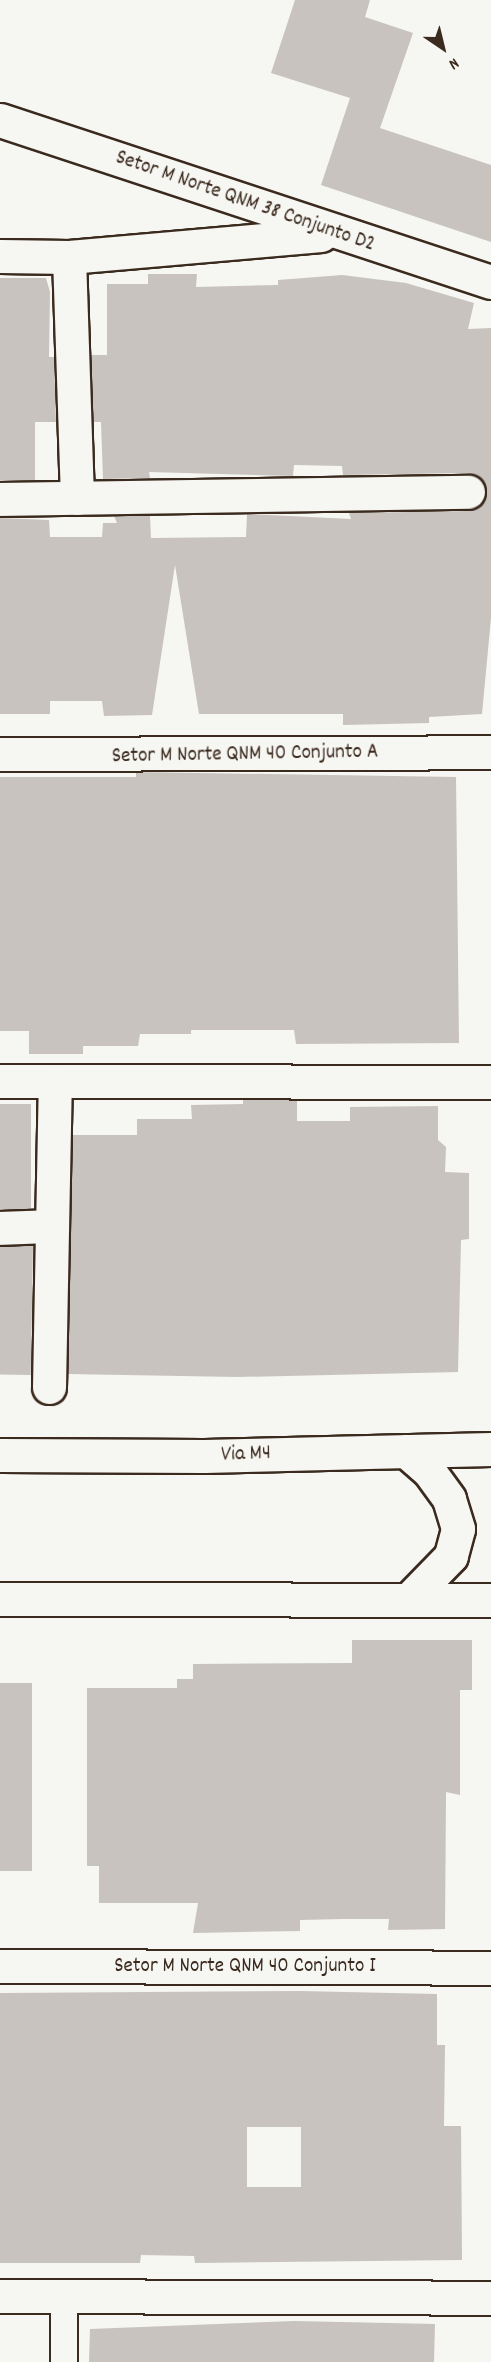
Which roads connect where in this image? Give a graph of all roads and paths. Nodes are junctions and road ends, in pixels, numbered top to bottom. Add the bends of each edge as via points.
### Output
1 (0, 120) edge
2 (335, 234) junction
3 (0, 256) edge
4 (69, 257) junction
5 (491, 282) edge
6 (468, 492) dead end
7 (77, 498) junction
8 (0, 499) edge
9 (491, 752) edge
10 (0, 754) edge
11 (0, 1080) edge
12 (55, 1081) junction
13 (491, 1082) edge
14 (52, 1226) junction
15 (0, 1228) edge
16 (49, 1387) dead end
17 (491, 1449) edge
18 (406, 1451) junction
19 (0, 1455) edge
20 (0, 1599) edge
21 (409, 1599) junction
22 (491, 1600) edge
23 (0, 1966) edge
24 (491, 1968) edge
25 (0, 2296) edge
26 (64, 2296) junction
27 (491, 2298) edge
28 (64, 2362) edge

1 - 2 street, Setor M Norte QNM 38 Conjunto D2
2 - 4 street
2 - 5 street, Setor M Norte QNM 38 Conjunto D2
3 - 4 street
4 - 7 street
6 - 7 street
7 - 8 street
9 - 10 street, Setor M Norte QNM 40 Conjunto A
11 - 12 street
12 - 13 street
12 - 14 street
14 - 15 street
14 - 16 street
17 - 18 street, Via M4
18 - 19 street, Via M4
18 - 21 street via 429,1471 449,1499 458,1529 451,1556
20 - 21 street
21 - 22 street
23 - 24 street, Setor M Norte QNM 40 Conjunto I
25 - 26 street
26 - 27 street
26 - 28 street

